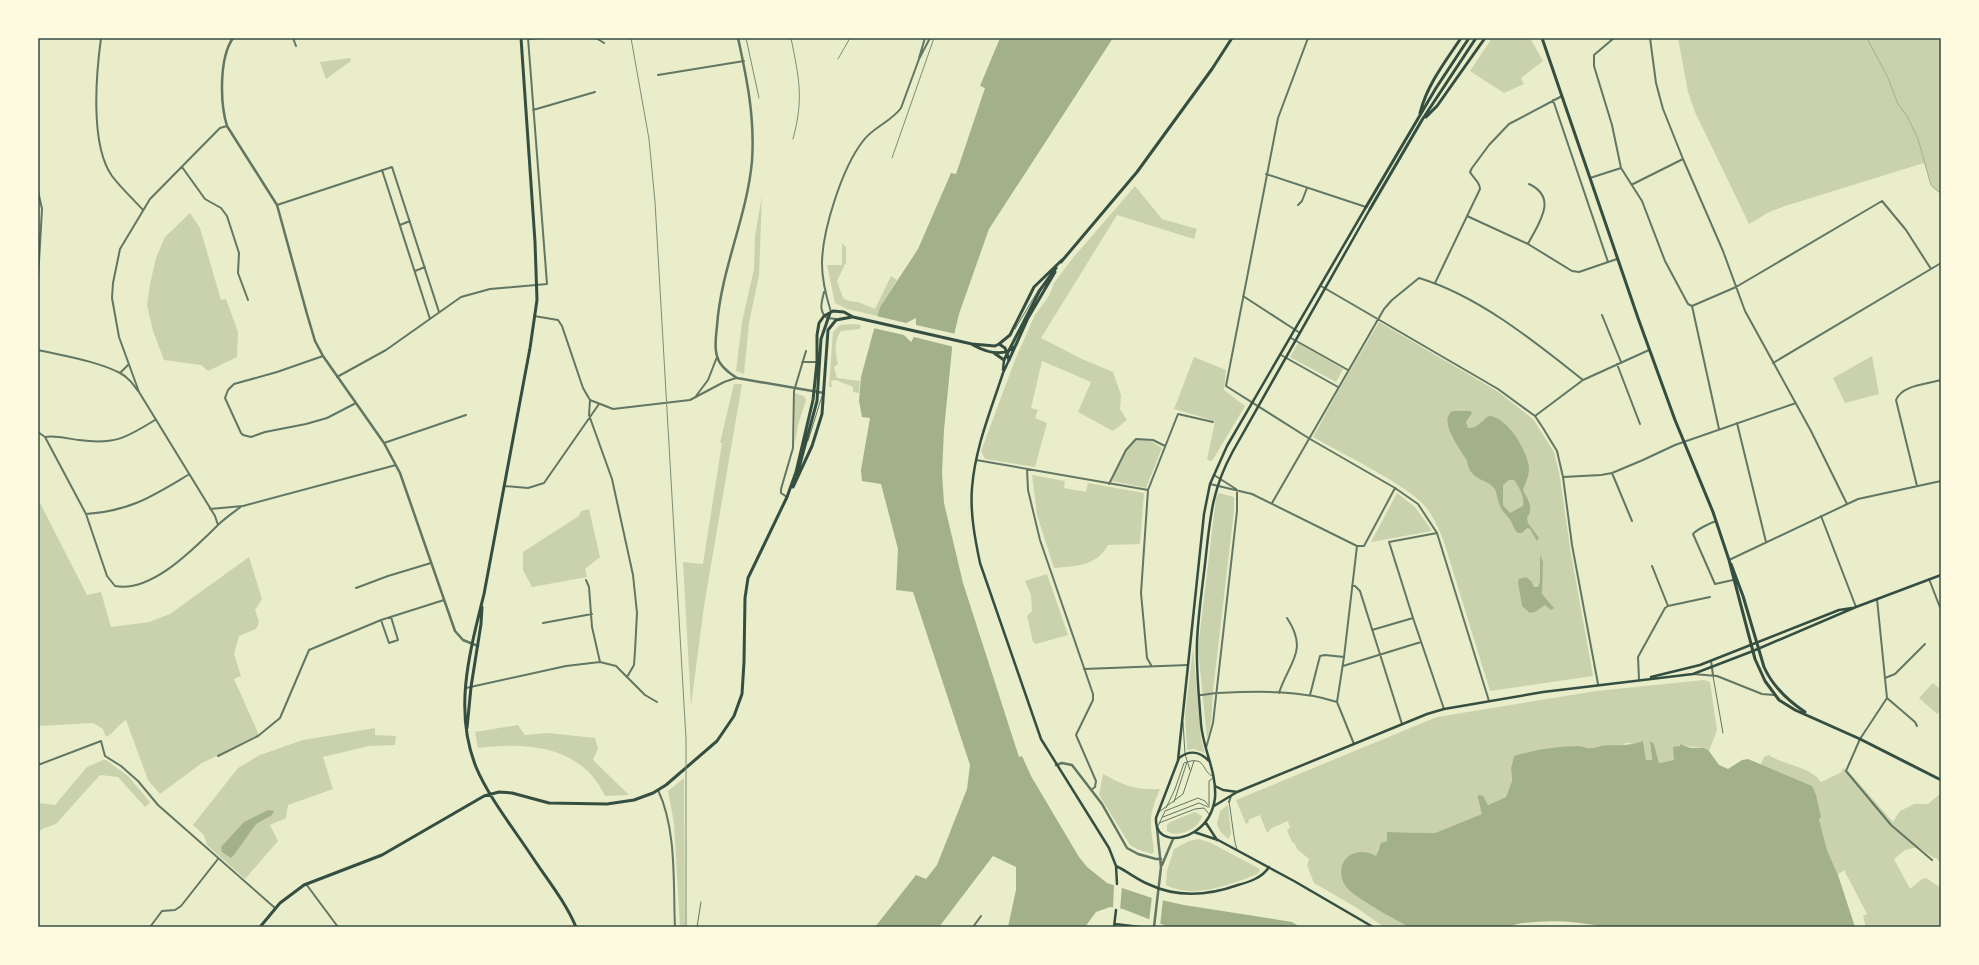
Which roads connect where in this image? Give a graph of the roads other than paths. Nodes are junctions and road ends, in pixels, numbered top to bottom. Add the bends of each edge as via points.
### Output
1 (101, 38) edge
2 (233, 38) edge
3 (293, 38) edge
4 (520, 38) edge
5 (528, 38) edge
6 (540, 38) edge
7 (596, 38) edge
8 (738, 38) edge
9 (925, 38) edge
10 (930, 38) edge
11 (1232, 38) edge
12 (1308, 38) edge
13 (1461, 38) edge
14 (1469, 38) edge
15 (1476, 38) edge
16 (1484, 38) edge
17 (1542, 38) edge
18 (1614, 38) edge
19 (1650, 38) edge
20 (604, 43) dead end
21 (296, 46) dead end
22 (919, 59) junction
23 (744, 61) junction
24 (658, 75) dead end
25 (595, 92) dead end
26 (1562, 96) junction
27 (1553, 100) junction
28 (533, 110) junction
29 (1418, 118) junction
30 (1422, 120) junction
31 (227, 126) junction
32 (1683, 159) junction
33 (182, 166) junction
34 (1621, 168) junction
35 (382, 170) junction
36 (1266, 174) junction
37 (1589, 178) junction
38 (1529, 184) dead end
39 (1632, 184) junction
40 (1307, 188) junction
41 (38, 191) edge
42 (277, 205) junction
43 (1298, 205) dead end
44 (1366, 207) junction
45 (1370, 209) junction
46 (143, 210) junction
47 (1467, 216) junction
48 (410, 221) junction
49 (400, 225) junction
50 (1528, 244) junction
51 (39, 257) edge
52 (1616, 259) junction
53 (1062, 260) junction
54 (1608, 262) junction
55 (1941, 263) edge
56 (425, 267) junction
57 (1931, 269) junction
58 (415, 271) junction
59 (38, 279) edge
60 (1435, 283) junction
61 (537, 284) junction
62 (1042, 286) junction
63 (1321, 286) junction
64 (1736, 287) junction
65 (1325, 288) junction
66 (824, 291) junction
67 (1242, 296) junction
68 (248, 300) dead end
69 (1692, 306) junction
70 (440, 312) junction
71 (830, 312) junction
72 (1602, 315) dead end
73 (534, 316) junction
74 (826, 317) junction
75 (854, 317) junction
76 (430, 318) junction
77 (838, 319) junction
78 (1378, 319) junction
79 (1012, 330) junction
80 (1295, 331) junction
81 (1300, 333) junction
82 (1291, 338) junction
83 (1295, 341) junction
84 (972, 344) junction
85 (999, 344) junction
86 (1016, 345) junction
87 (38, 350) edge
88 (1649, 350) junction
89 (806, 351) dead end
90 (1007, 352) junction
91 (994, 353) junction
92 (1281, 355) junction
93 (323, 356) junction
94 (717, 357) junction
95 (1286, 358) junction
96 (1004, 360) junction
97 (1009, 360) junction
98 (802, 362) junction
99 (817, 362) junction
100 (1621, 362) junction
101 (1773, 363) junction
102 (1617, 364) junction
103 (128, 365) junction
104 (1348, 370) junction
105 (120, 373) junction
106 (1003, 373) junction
107 (336, 376) junction
108 (737, 378) junction
109 (1583, 380) junction
110 (1941, 380) edge
111 (795, 387) junction
112 (1338, 387) junction
113 (814, 390) junction
114 (819, 391) junction
115 (139, 392) junction
116 (824, 393) junction
117 (694, 398) junction
118 (590, 400) junction
119 (356, 403) junction
120 (1252, 403) junction
121 (1796, 403) junction
122 (598, 404) junction
123 (1258, 406) junction
124 (466, 414) dead end
125 (589, 415) junction
126 (1535, 416) junction
127 (155, 420) junction
128 (1213, 422) dead end
129 (1737, 423) junction
130 (1640, 424) dead end
131 (1719, 430) junction
132 (38, 432) edge
133 (44, 437) junction
134 (1310, 439) junction
135 (1684, 442) junction
136 (384, 443) junction
137 (1165, 446) junction
138 (803, 454) junction
139 (976, 460) junction
140 (396, 465) junction
141 (1027, 469) junction
142 (1612, 473) junction
143 (188, 474) junction
144 (1214, 475) junction
145 (1563, 477) junction
146 (797, 478) junction
147 (1220, 478) junction
148 (1941, 481) edge
149 (1109, 484) junction
150 (1210, 484) junction
151 (504, 486) junction
152 (1217, 486) junction
153 (1917, 486) junction
154 (1395, 488) junction
155 (1148, 490) junction
156 (1236, 490) junction
157 (790, 491) junction
158 (788, 497) junction
159 (1272, 503) junction
160 (1847, 504) junction
161 (242, 506) junction
162 (210, 509) junction
163 (86, 514) junction
164 (1821, 516) junction
165 (1632, 521) dead end
166 (1716, 521) junction
167 (218, 525) junction
168 (1437, 533) junction
169 (1766, 542) junction
170 (1357, 546) junction
171 (1729, 560) junction
172 (432, 563) junction
173 (1652, 566) dead end
174 (1941, 575) edge
175 (1929, 579) junction
176 (586, 580) dead end
177 (1733, 580) junction
178 (1352, 586) junction
179 (356, 588) dead end
180 (1710, 597) dead end
181 (1877, 599) junction
182 (444, 600) junction
183 (482, 602) junction
184 (1668, 606) junction
185 (1856, 607) junction
186 (1941, 610) edge
187 (592, 614) junction
188 (391, 617) junction
189 (1287, 618) dead end
190 (1413, 618) junction
191 (381, 620) junction
192 (543, 623) dead end
193 (1372, 630) junction
194 (1421, 642) junction
195 (1756, 643) junction
196 (472, 644) junction
197 (1925, 644) dead end
198 (1751, 645) junction
199 (478, 646) junction
200 (1758, 648) junction
201 (1753, 651) junction
202 (1380, 655) junction
203 (1344, 657) junction
204 (1711, 661) junction
205 (600, 662) junction
206 (1152, 665) junction
207 (1188, 665) junction
208 (1343, 666) junction
209 (1712, 667) junction
210 (1084, 669) junction
211 (1689, 674) junction
212 (1713, 675) junction
213 (627, 677) junction
214 (1649, 678) junction
215 (1885, 678) junction
216 (1640, 679) junction
217 (1598, 684) junction
218 (471, 687) junction
219 (464, 689) junction
220 (1216, 693) junction
221 (1278, 693) junction
222 (1200, 695) junction
223 (1310, 695) junction
224 (1774, 695) junction
225 (1887, 698) junction
226 (1489, 701) junction
227 (657, 702) dead end
228 (1337, 702) junction
229 (1444, 709) junction
230 (1183, 715) junction
231 (1810, 715) junction
232 (1402, 724) junction
233 (1917, 726) dead end
234 (467, 728) junction
235 (1723, 734) dead end
236 (1860, 739) junction
237 (1354, 744) junction
238 (1206, 749) junction
239 (1185, 754) junction
240 (218, 756) dead end
241 (1194, 760) junction
242 (1188, 761) junction
243 (1178, 762) junction
244 (1210, 762) junction
245 (38, 765) edge
246 (1056, 765) junction
247 (1190, 771) junction
248 (1214, 777) junction
249 (1941, 780) edge
250 (1215, 786) junction
251 (658, 790) junction
252 (1091, 790) junction
253 (1237, 792) junction
254 (491, 794) junction
255 (1231, 796) junction
256 (1229, 802) joint
257 (1174, 803) junction
258 (1209, 807) junction
259 (1214, 807) junction
260 (1166, 808) junction
261 (1158, 813) junction
262 (1210, 815) junction
263 (1162, 817) junction
264 (1206, 822) junction
265 (1158, 826) junction
266 (1194, 832) junction
267 (1173, 839) junction
268 (1218, 840) junction
269 (1238, 852) junction
270 (218, 859) junction
271 (1161, 859) junction
272 (1932, 860) dead end
273 (1116, 866) junction
274 (1161, 867) junction
275 (1269, 867) junction
276 (306, 884) junction
277 (1117, 884) dead end
278 (700, 902) dead end
279 (275, 908) junction
280 (1116, 910) dead end
281 (981, 916) dead end
282 (1115, 926) edge
283 (150, 927) edge
284 (260, 927) edge
285 (338, 927) edge
286 (576, 927) edge
287 (675, 927) edge
288 (697, 927) edge
289 (972, 927) edge
290 (1140, 927) edge
291 (1154, 927) edge
292 (1373, 927) edge

1 - 46 street via 97,70 97,109 103,158 112,176
2 - 31 street via 223,65 224,115
3 - 21 street
4 - 61 main road
5 - 6 street
5 - 28 street
7 - 20 street
8 - 23 street
9 - 22 street
10 - 22 street
11 - 53 main road via 1137,172
12 - 36 street via 1278,118
13 - 29 main road via 1424,99
14 - 29 main road
15 - 30 main road
16 - 30 main road via 1437,106
17 - 26 main road
18 - 34 street via 1594,54 1594,66 1612,125
19 - 32 street via 1659,96
22 - 66 street via 901,108 893,117 872,130 852,158 829,222 823,256
23 - 24 street
23 - 94 street via 751,97 752,162 745,205 720,292 715,345
25 - 28 street
26 - 27 street
26 - 37 main road
27 - 47 street via 1509,124 1472,168 1470,172 1480,185 1480,189
27 - 54 street
28 - 61 street via 547,275 547,284
29 - 44 main road
30 - 45 main road
31 - 33 street via 220,128
31 - 42 street
32 - 39 street
32 - 64 street
33 - 46 street via 150,199
33 - 68 street via 205,199 221,208 227,216 239,253 238,273
34 - 37 street
34 - 39 street
35 - 42 street
35 - 48 street via 392,167
35 - 49 street
36 - 40 street
36 - 67 street
37 - 52 main road
38 - 50 street via 1536,187 1545,203 1544,213
39 - 69 street via 1642,201 1665,261 1688,304
40 - 43 street
40 - 44 street
41 - 51 street via 42,209
42 - 93 street via 315,341
44 - 45 street
44 - 63 main road
45 - 65 main road
46 - 103 street via 120,249 113,282 114,319
47 - 50 street
47 - 60 street
48 - 49 street
48 - 56 street
49 - 58 street
50 - 54 street via 1572,271 1579,272
51 - 59 street
52 - 54 street
52 - 88 main road
53 - 62 main road
53 - 79 main road via 1034,287
53 - 86 main road via 1038,300
55 - 57 street
56 - 58 street
56 - 70 street
57 - 64 street via 1906,230 1882,200
57 - 101 street
58 - 76 street
60 - 78 street via 1419,278 1392,300
60 - 109 street via 1538,344
61 - 70 street via 470,293
61 - 73 main road
62 - 79 lane via 1035,293 1017,327
62 - 90 main road
63 - 65 street
63 - 80 main road
64 - 69 street
64 - 101 street via 1745,311
65 - 78 street
65 - 81 main road
66 - 71 street
66 - 74 street via 821,308
67 - 80 street
67 - 120 street via 1226,386
69 - 131 street
70 - 76 street
71 - 74 main road
71 - 75 main road via 844,312
72 - 100 street
73 - 118 street via 554,318 562,326 583,388
73 - 151 main road
74 - 77 street
74 - 99 main road via 817,329
74 - 114 main road
75 - 77 main road
75 - 84 main road
76 - 107 street via 386,350
77 - 116 main road via 828,330
78 - 104 street
78 - 126 street via 1498,389
79 - 85 main road
80 - 81 street
80 - 82 main road
81 - 83 main road
82 - 83 street
82 - 92 main road
83 - 95 main road
83 - 104 street
84 - 85 main road
84 - 91 main road
85 - 90 main road via 1004,346
86 - 90 main road
86 - 97 main road
87 - 105 street via 80,359
88 - 100 street
88 - 135 main road
89 - 98 street
90 - 91 main road
90 - 96 main road
90 - 97 main road
91 - 96 main road
92 - 95 street
92 - 120 main road
93 - 107 street
93 - 119 street via 234,384 225,398 241,433 246,436 317,421
94 - 108 street via 729,374
94 - 117 street via 708,380
95 - 112 street
95 - 123 main road
96 - 106 main road
97 - 106 main road
98 - 99 street
98 - 111 street
99 - 113 main road
100 - 102 street
101 - 121 street
102 - 109 street
102 - 130 street
103 - 105 street
103 - 115 street
104 - 112 street
105 - 115 street
106 - 139 main road
107 - 119 street
108 - 111 street
108 - 117 street
109 - 126 street
110 - 153 street via 1905,389 1896,400
111 - 113 street
111 - 158 street via 793,448 780,492
112 - 134 street
113 - 114 street
113 - 157 main road
114 - 116 street
114 - 138 main road
115 - 127 street
116 - 138 lane via 819,401
116 - 146 main road via 822,414 815,437
117 - 122 street via 613,409
118 - 122 street
118 - 125 street
119 - 136 street
120 - 123 street
120 - 144 main road via 1227,446
121 - 129 street
121 - 160 street
122 - 125 street
123 - 134 street
123 - 147 main road
124 - 136 street
125 - 151 street via 544,483 528,488
125 - 213 street via 612,479 633,575 637,613 636,651 634,665
126 - 145 street via 1558,451
127 - 133 street via 134,433 112,441
127 - 143 street
128 - 137 street via 1178,414
129 - 131 street
129 - 169 street
131 - 135 street
132 - 133 street
133 - 163 street
134 - 154 street
134 - 159 street
135 - 142 street
135 - 166 main road
136 - 140 street
137 - 149 street via 1153,440 1136,439 1126,450
137 - 155 street
138 - 146 main road
139 - 141 street
139 - 246 main road via 972,496 975,540 980,563 1041,739
140 - 161 street
140 - 172 street
141 - 149 street
141 - 210 street via 1028,490 1036,528
142 - 145 street
142 - 165 street
143 - 162 street
143 - 163 street via 136,505 108,513
144 - 147 street
144 - 150 main road
145 - 217 street via 1572,545
146 - 157 main road
147 - 152 main road
147 - 156 street
148 - 153 street
149 - 155 street
150 - 152 street
150 - 207 main road via 1204,514
151 - 183 main road
152 - 156 street
152 - 222 main road via 1210,518 1197,642
153 - 160 street via 1858,499
154 - 168 street via 1418,504
154 - 170 street via 1364,546
155 - 206 street via 1141,593 1147,658
156 - 159 street
156 - 220 street via 1237,511
157 - 158 main road
158 - 251 main road via 748,578 745,598 744,684 738,706 727,729 717,741
159 - 170 street
160 - 164 street
161 - 162 street
161 - 167 street
162 - 167 street
163 - 167 street via 107,576 115,586 138,584 168,570
164 - 169 street
164 - 185 street
166 - 171 main road
166 - 177 street via 1693,532 1715,584
168 - 190 street via 1389,542
168 - 226 street
169 - 171 street
170 - 178 street
171 - 177 main road
171 - 195 main road via 1743,596
172 - 179 street
172 - 182 street
173 - 184 street
174 - 175 main road
175 - 181 main road
175 - 186 street
176 - 187 street
177 - 198 main road
178 - 193 street via 1360,591
178 - 203 street
180 - 184 street
181 - 185 main road
181 - 215 street
182 - 188 street
182 - 196 street via 459,636
183 - 196 main road
183 - 199 main road
184 - 216 street via 1638,657
185 - 195 main road via 1839,610
185 - 200 main road
187 - 192 street
187 - 205 street via 592,627
188 - 191 street
188 - 191 street via 398,640 389,643
189 - 221 street via 1295,633 1298,650
190 - 193 street
190 - 194 street
191 - 240 street via 310,650 280,718 258,736
193 - 202 street
194 - 202 street
194 - 229 street
195 - 198 main road
195 - 200 main road
196 - 199 street
196 - 219 main road
197 - 215 street via 1895,674
198 - 201 main road
198 - 204 main road
199 - 218 main road
200 - 201 main road
200 - 231 main road via 1769,678 1788,700
201 - 209 main road
201 - 224 main road via 1759,670
202 - 208 street
202 - 232 street
203 - 208 street
203 - 223 street via 1324,654 1320,656
204 - 209 street
204 - 214 main road
205 - 213 street via 616,666
205 - 218 street via 566,666
206 - 207 street
206 - 210 street
207 - 230 main road
208 - 228 street
209 - 211 main road
209 - 212 street
210 - 252 street via 1094,697 1076,735 1096,781 1095,787
211 - 212 street
211 - 214 main road
212 - 224 street via 1762,694
212 - 235 lane
213 - 227 street via 645,695
214 - 216 main road
215 - 225 street
216 - 217 main road
217 - 226 main road
218 - 219 street
218 - 234 main road
219 - 234 main road via 464,720
220 - 221 street
220 - 222 street
220 - 238 street via 1213,723
221 - 223 street
222 - 238 main road
223 - 228 street
224 - 231 main road via 1785,704
225 - 233 street
225 - 236 street
226 - 229 main road
228 - 237 street
229 - 232 main road
230 - 239 lane
230 - 243 main road
231 - 236 main road
232 - 237 main road
234 - 254 main road via 476,768
236 - 249 main road
236 - 272 street via 1846,771 1891,825
237 - 253 main road
238 - 244 main road
239 - 242 lane
239 - 243 main road
239 - 244 main road via 1196,752
241 - 242 lane
241 - 247 lane
241 - 248 lane via 1203,764 1208,774
242 - 247 lane
242 - 257 lane
242 - 260 lane via 1182,765
243 - 261 main road
244 - 248 main road
245 - 270 street via 101,741 105,756 138,781 149,796
246 - 252 street via 1072,765
246 - 273 main road via 1101,835
247 - 257 lane via 1182,794
248 - 250 main road
248 - 258 lane via 1209,781
250 - 253 main road
250 - 259 main road
251 - 254 main road via 634,800 608,804 549,803 512,793
251 - 287 street via 671,838
252 - 271 street via 1127,848 1156,860
253 - 255 main road
254 - 276 main road via 382,855
254 - 286 main road
255 - 256 street
255 - 259 main road
256 - 269 lane
257 - 260 lane
258 - 262 lane
258 - 263 lane via 1199,803
258 - 263 lane via 1205,801 1198,798 1165,811
259 - 262 main road
260 - 261 lane
261 - 265 main road
262 - 264 main road
262 - 265 lane via 1204,808 1195,809
263 - 265 lane
264 - 266 main road
264 - 268 main road
265 - 267 main road via 1165,836
265 - 271 street
266 - 267 main road
266 - 268 main road
267 - 274 street
268 - 269 main road
269 - 275 main road
270 - 279 street
270 - 283 street via 181,906 175,910 162,911
271 - 274 street
273 - 275 main road via 1146,884 1166,892 1194,895 1221,891 1242,884 1260,877
273 - 277 main road
274 - 291 street
275 - 292 main road
276 - 279 main road
276 - 285 street
278 - 288 lane
279 - 284 main road
280 - 282 main road
281 - 289 street
282 - 290 main road

